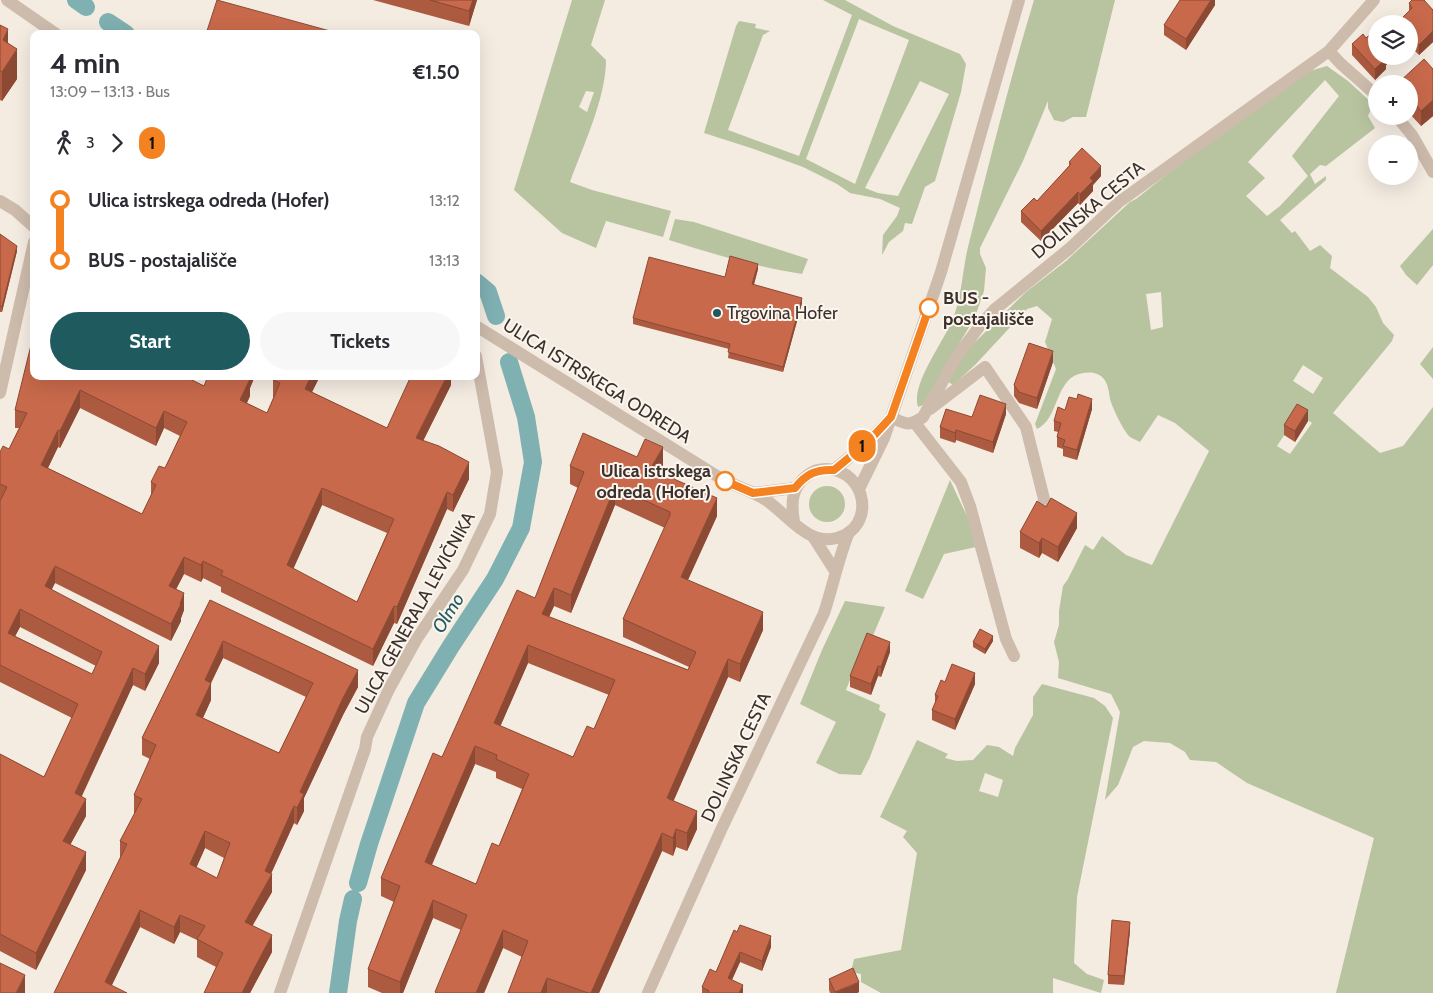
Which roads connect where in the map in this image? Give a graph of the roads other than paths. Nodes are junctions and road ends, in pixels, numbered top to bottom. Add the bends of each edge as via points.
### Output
1 (7, 0) edge
2 (1019, 0) edge
3 (1374, 0) edge
4 (50, 30) edge
5 (1329, 51) junction
6 (1368, 88) edge
7 (1404, 125) edge
8 (1433, 172) edge
9 (2, 205) edge
10 (30, 223) edge
11 (30, 261) edge
12 (480, 328) edge
13 (480, 378) edge
14 (0, 391) edge
15 (927, 412) junction
16 (891, 417) junction
17 (915, 423) junction
18 (834, 470) junction
19 (795, 488) junction
20 (859, 489) junction
21 (753, 493) junction
22 (1046, 508) edge
23 (794, 522) junction
24 (849, 532) junction
25 (814, 538) junction
26 (835, 571) junction
27 (1014, 656) dead end
28 (280, 993) edge
29 (648, 993) edge

1 - 4 street
2 - 16 street via 942,272
3 - 5 street, DOLINSKA CESTA
5 - 6 street
5 - 15 street, DOLINSKA CESTA via 1119,202 1069,249 994,310 955,358
7 - 8 street
9 - 10 street via 15,210
11 - 14 street
12 - 21 street, ULICA ISTRSKEGA ODREDA via 725,481
13 - 28 street, ULICA GENERALA LEVIČNIKA via 497,472 490,514 462,570 416,640 367,737
15 - 17 street, DOLINSKA CESTA
15 - 22 street, DOLINSKA CESTA via 985,367 1026,427
16 - 17 street via 908,424
16 - 18 street via 868,442
16 - 20 street
17 - 27 street via 961,482 1006,639
18 - 19 street via 812,472
18 - 20 street via 844,473
19 - 21 street
19 - 23 street via 792,498
20 - 24 street via 862,512
21 - 23 street
23 - 25 street
24 - 25 street via 838,538
24 - 26 street, DOLINSKA CESTA
25 - 26 street
26 - 29 street, DOLINSKA CESTA via 824,613

